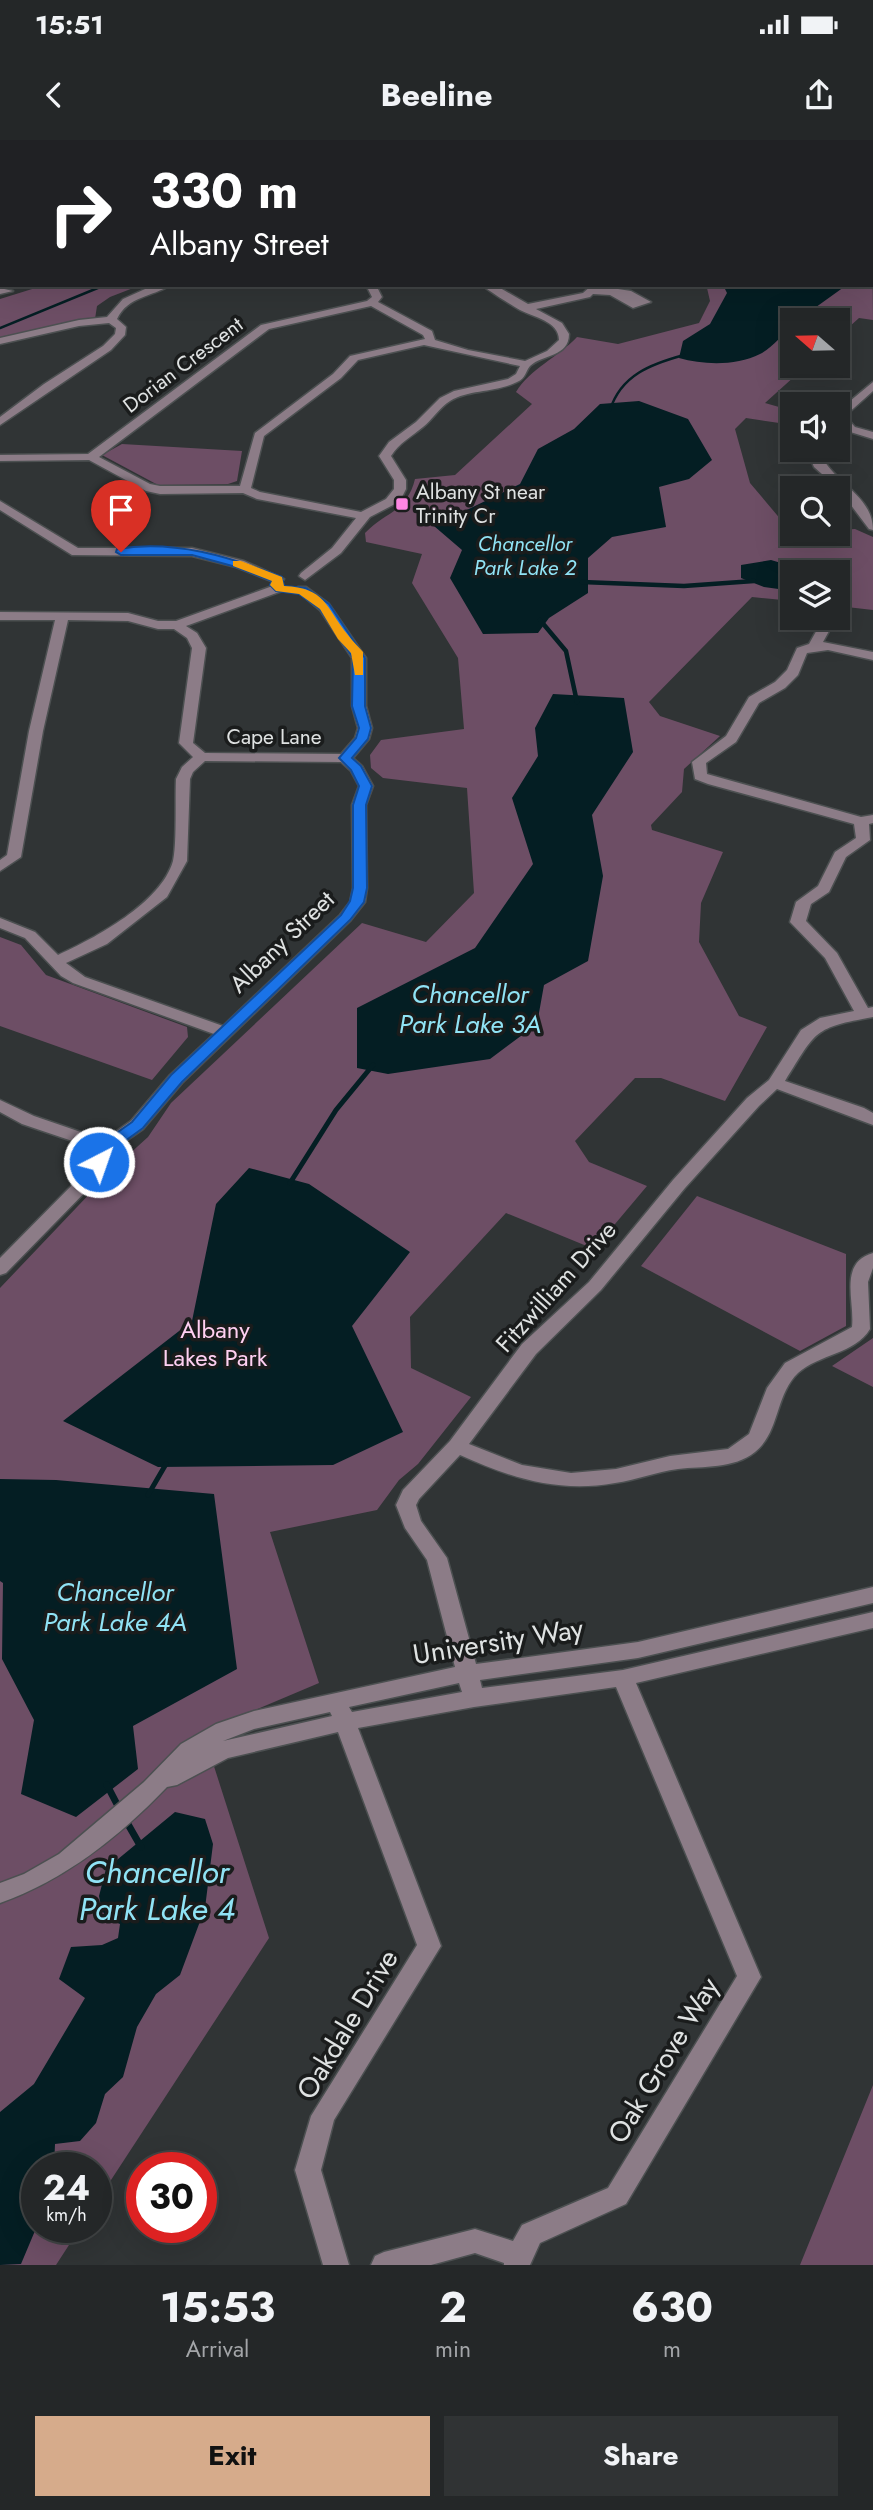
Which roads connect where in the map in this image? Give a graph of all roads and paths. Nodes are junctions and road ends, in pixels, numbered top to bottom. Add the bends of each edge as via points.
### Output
1 (159, 287) edge
2 (372, 287) edge
3 (490, 287) edge
4 (596, 288) edge
5 (614, 293) dead end
6 (371, 303) junction
7 (524, 308) junction
8 (111, 320) junction
9 (0, 341) edge
10 (431, 343) junction
11 (527, 364) junction
12 (873, 385) edge
13 (0, 422) edge
14 (851, 429) joint
15 (873, 436) edge
16 (91, 457) junction
17 (0, 458) edge
18 (817, 462) edge
19 (245, 489) junction
20 (0, 505) edge
21 (364, 516) junction
22 (873, 526) edge
23 (278, 583) junction
24 (303, 583) junction
25 (63, 615) junction
26 (0, 616) edge
27 (177, 625) junction
28 (823, 630) edge
29 (815, 644) junction
30 (873, 656) edge
31 (202, 757) junction
32 (345, 758) junction
33 (867, 820) edge
34 (0, 867) edge
35 (0, 923) edge
36 (56, 961) junction
37 (868, 1012) edge
38 (225, 1031) junction
39 (775, 1083) junction
40 (0, 1105) edge
41 (873, 1120) edge
42 (106, 1147) junction
43 (873, 1259) edge
44 (0, 1269) edge
45 (457, 1446) junction
46 (873, 1595) edge
47 (873, 1620) edge
48 (467, 1673) junction
49 (623, 1678) junction
50 (474, 1698) junction
51 (341, 1711) junction
52 (0, 1893) edge
53 (518, 2260) edge
54 (336, 2265) edge
55 (384, 2265) edge

1 - 8 street via 139,293 115,309
2 - 6 street via 377,297
3 - 7 street
4 - 5 street
4 - 7 street via 575,298
6 - 10 street via 387,307 428,333
6 - 16 street, Dorian Crescent via 265,327
7 - 11 street via 558,325 565,337 557,349
8 - 9 street
8 - 13 street via 121,327 120,335 107,348
10 - 11 street
10 - 19 street via 354,358 259,435
11 - 21 street via 520,376 508,383 444,400 393,444 385,456 399,479 400,490 393,500
12 - 14 street via 839,416
14 - 15 street
16 - 17 street
16 - 19 street via 160,490
18 - 22 street
19 - 21 street
20 - 23 street via 76,552 192,552 240,564
21 - 24 street
23 - 24 street via 289,591
23 - 27 street
24 - 32 street via 359,658 359,706 365,728 362,739
25 - 26 street
25 - 27 street via 109,615
25 - 34 street via 13,857
27 - 31 street via 199,648 186,743
28 - 29 street
29 - 30 street
29 - 33 street via 802,651 793,672 780,685 754,700 731,739 699,762 700,776 749,793
31 - 32 street, Cape Lane
31 - 36 street via 183,779 180,861 159,897 102,941
32 - 38 street, Albany Street via 366,786 359,805 357,902
33 - 37 street via 863,840 841,855 824,889 804,902 797,922 832,956
35 - 36 street via 30,935
36 - 38 street via 79,980
37 - 39 street, Fitzwilliam Drive via 841,1016 812,1028
38 - 42 street, Albany Street via 137,1125
39 - 41 street
39 - 45 street, Fitzwilliam Drive via 752,1102 679,1184 606,1273 529,1349
40 - 42 street via 28,1120
42 - 44 street, Albany Street via 89,1178
43 - 45 street via 858,1279 861,1329 841,1345 794,1366 783,1377 767,1407 762,1431 738,1453 561,1482 513,1471
45 - 48 street, Fitzwilliam Drive via 417,1485 406,1506 412,1523 437,1558
46 - 48 street, University Way via 638,1650
47 - 49 street, University Way
48 - 50 street, Fitzwilliam Drive
48 - 51 street, University Way
49 - 50 street, University Way
49 - 53 street, Oak Grove Way via 750,1977 617,2196 531,2234
50 - 51 street, University Way
51 - 52 street, University Way via 223,1749 152,1788 67,1861
51 - 54 street, Oakdale Drive via 429,1946 323,2116 308,2170
53 - 55 street, Oak Grove Way via 475,2241

